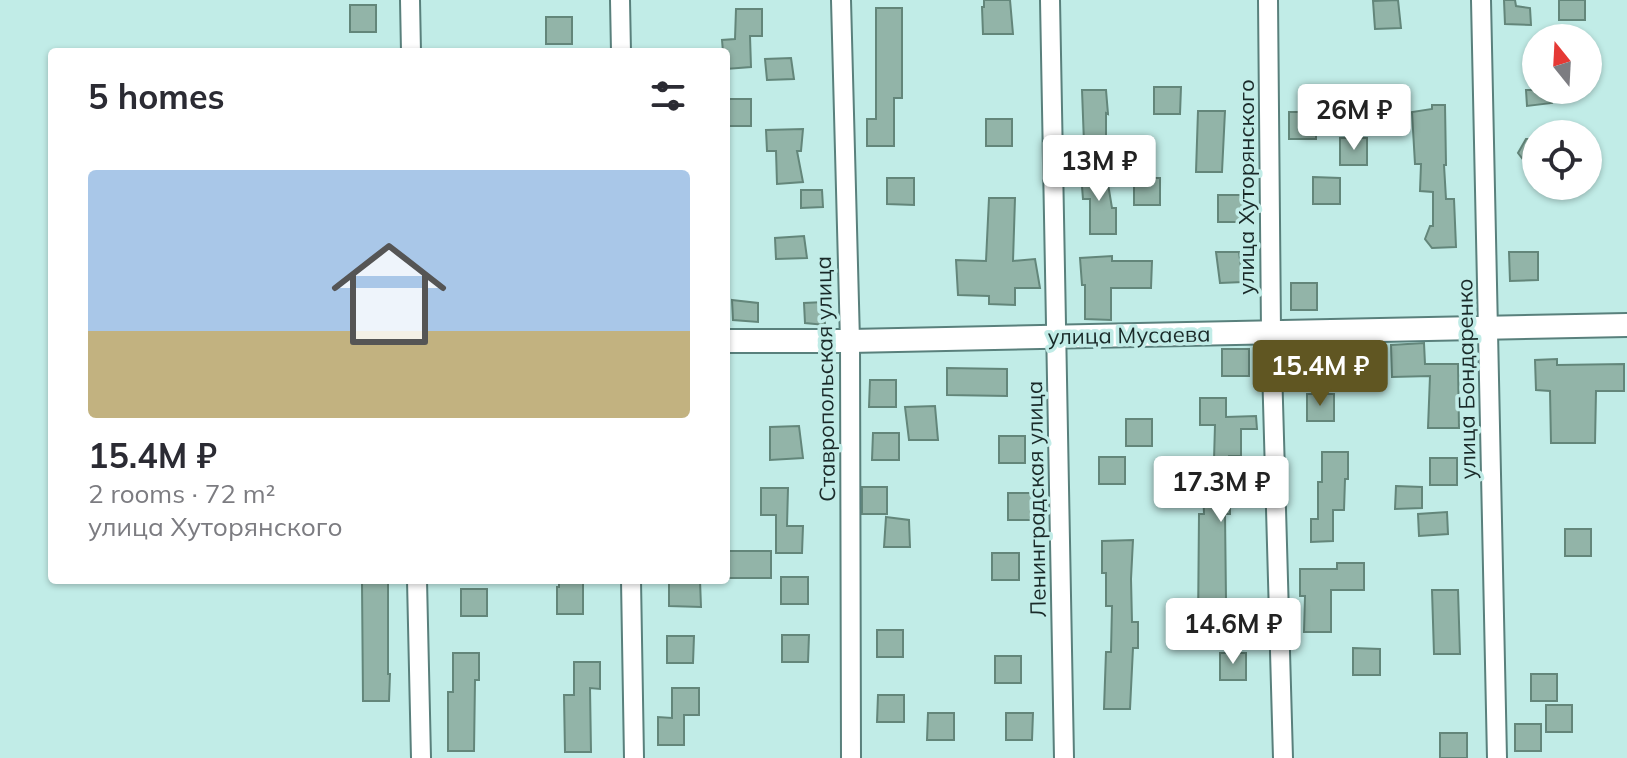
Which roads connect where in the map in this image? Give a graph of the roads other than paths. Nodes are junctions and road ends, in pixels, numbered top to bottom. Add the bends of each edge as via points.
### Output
1 (410, 0) edge
2 (620, 0) edge
3 (841, 0) edge
4 (1050, 0) edge
5 (1268, 0) edge
6 (1481, 0) edge
7 (411, 48) edge
8 (621, 48) edge
9 (1627, 325) edge
10 (1489, 327) junction
11 (1271, 331) junction
12 (1056, 336) junction
13 (730, 341) edge
14 (850, 341) junction
15 (417, 584) edge
16 (631, 584) edge
17 (421, 758) edge
18 (634, 758) edge
19 (851, 758) edge
20 (1064, 758) edge
21 (1283, 758) edge
22 (1497, 758) edge

1 - 7 street
2 - 8 street
3 - 14 street, Ставропольская улица
4 - 12 street, Ленинградская улица
5 - 11 street, улица Хуторянского
6 - 10 street, улица Бондаренко
9 - 10 street, улица Мусаева
10 - 11 street, улица Мусаева
10 - 22 street, улица Бондаренко
11 - 12 street, улица Мусаева
11 - 21 street, улица Хуторянского
12 - 14 street, улица Мусаева
12 - 20 street, Ленинградская улица
13 - 14 street, улица Мусаева
14 - 19 street, Ставропольская улица
15 - 17 street
16 - 18 street

